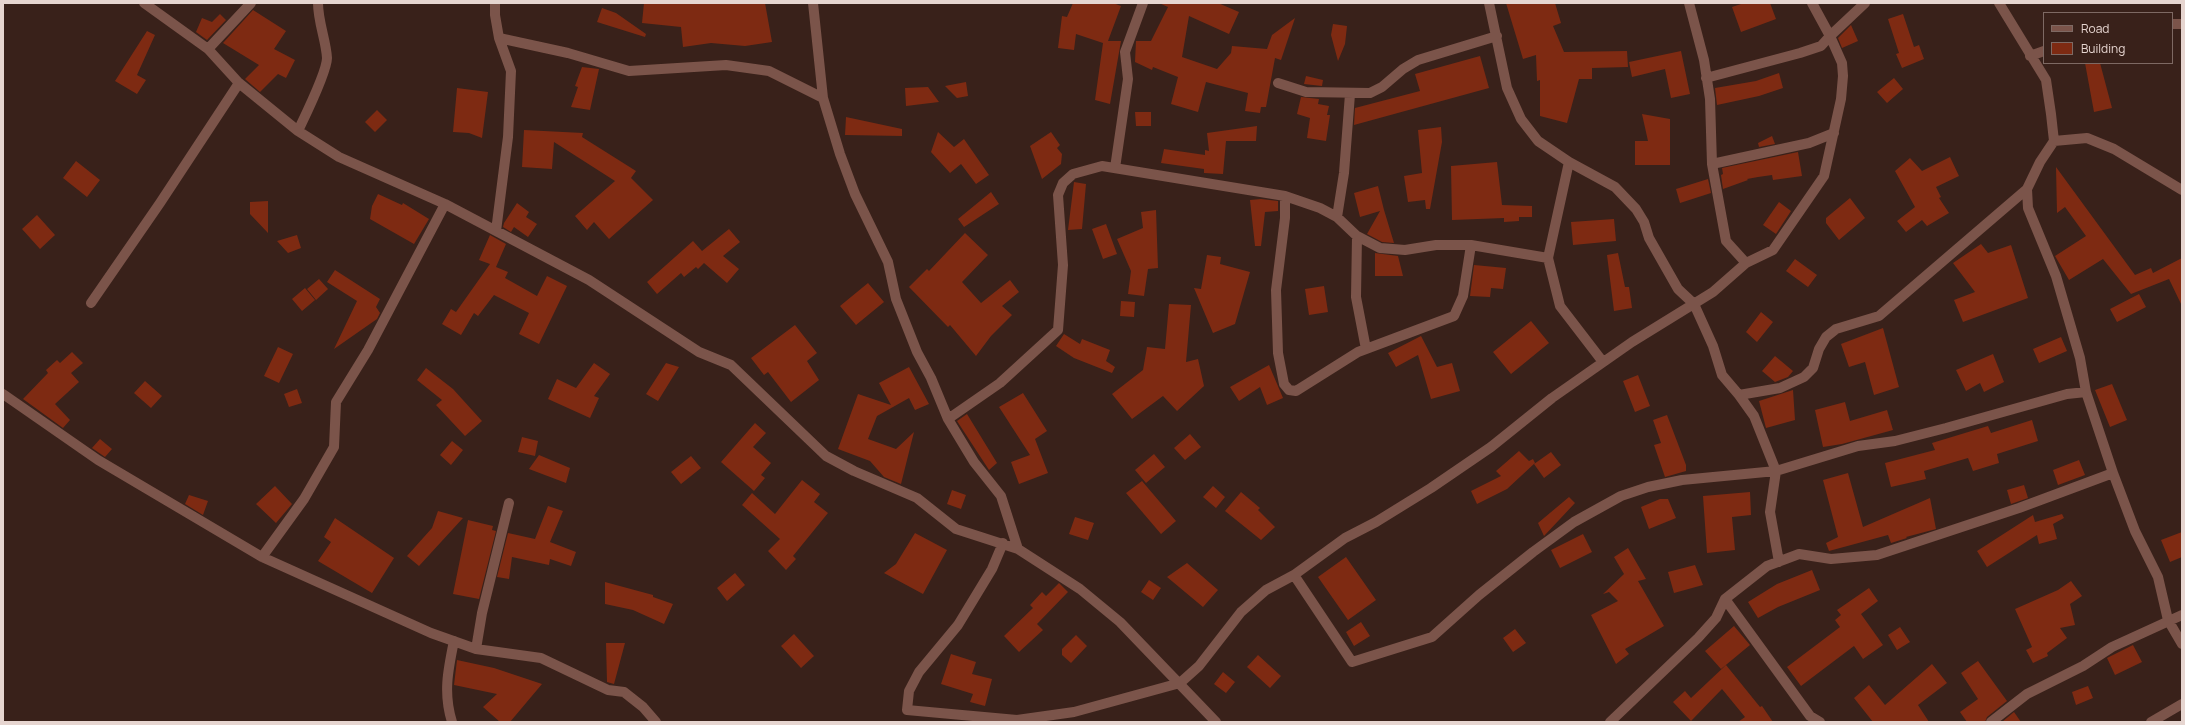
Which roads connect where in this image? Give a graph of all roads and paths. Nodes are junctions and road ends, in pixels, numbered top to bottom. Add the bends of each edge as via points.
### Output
1 (144, 3) edge
2 (251, 3) edge
3 (318, 3) edge
4 (495, 3) edge
5 (813, 3) edge
6 (1143, 3) edge
7 (1489, 3) edge
8 (1689, 3) edge
9 (1812, 3) edge
10 (1865, 3) edge
11 (1999, 3) edge
12 (1497, 36) junction
13 (1830, 36) junction
14 (499, 38) junction
15 (208, 49) junction
16 (2043, 51) edge
17 (2030, 56) junction
18 (1706, 78) junction
19 (239, 83) junction
20 (1278, 83) dead end
21 (1350, 94) junction
22 (823, 98) junction
23 (298, 131) junction
24 (1834, 133) junction
25 (2054, 141) junction
26 (1569, 162) junction
27 (1712, 164) junction
28 (1116, 168) junction
29 (2027, 189) junction
30 (2182, 190) edge
31 (1285, 196) junction
32 (445, 204) junction
33 (1337, 217) junction
34 (496, 231) junction
35 (1357, 236) junction
36 (1471, 245) junction
37 (1548, 258) junction
38 (1746, 263) junction
39 (91, 304) dead end
40 (1694, 304) junction
41 (1366, 349) junction
42 (1603, 362) junction
43 (2086, 392) junction
44 (3, 394) edge
45 (1739, 395) junction
46 (948, 419) junction
47 (1776, 471) junction
48 (2113, 473) junction
49 (509, 503) dead end
50 (1003, 543) junction
51 (1018, 548) junction
52 (262, 558) junction
53 (1779, 562) junction
54 (1294, 575) junction
55 (1725, 599) junction
56 (2182, 615) edge
57 (2168, 620) junction
58 (454, 641) junction
59 (2182, 644) edge
60 (476, 649) junction
61 (1180, 683) junction
62 (2182, 704) edge
63 (1044, 719) edge
64 (452, 722) edge
65 (656, 722) edge
66 (1216, 722) edge
67 (1610, 722) edge
68 (1820, 722) edge
69 (1990, 722) edge
70 (2151, 722) edge

1 - 15 street
2 - 15 street
3 - 23 street via 327,60
4 - 14 street
5 - 22 street
6 - 28 street via 1125,52 1128,79
7 - 12 street
8 - 18 street
9 - 13 street
10 - 13 street
11 - 17 street
12 - 21 street via 1418,60 1382,87 1370,93
12 - 26 street via 1507,88 1521,119 1538,140
13 - 18 street via 1821,46
13 - 24 street via 1842,63 1843,76
14 - 22 street via 568,53 630,71 726,64 769,71
14 - 34 street via 511,71 508,137
15 - 19 street
16 - 17 street
17 - 25 street via 2046,80
18 - 27 street via 1710,99
19 - 23 street
19 - 39 street
20 - 21 street via 1306,92
21 - 33 street via 1344,173
22 - 46 street via 855,194 888,262 896,299
23 - 32 street via 339,157
24 - 27 street via 1809,143
24 - 38 street via 1824,176 1815,190 1773,250
25 - 29 street
25 - 30 street via 2087,138 2114,149
26 - 37 street
26 - 40 street via 1615,187 1636,209 1644,222 1648,238 1678,289
27 - 38 street via 1726,241
28 - 31 street
28 - 46 street via 1102,166 1073,174 1063,183 1058,195 1062,265 1058,330 1000,382
29 - 43 street via 2028,208 2058,283 2080,358
29 - 45 street via 1879,316 1836,329 1826,337 1819,349 1814,368 1804,377 1780,388
31 - 33 street
31 - 41 street via 1285,218 1276,290 1278,353 1284,384 1288,390 1296,391 1330,368
32 - 34 street
32 - 52 street via 368,350 336,402 334,447 304,499
33 - 35 street
34 - 50 street via 589,280 699,352 731,365 826,456 854,471 918,498 956,529
35 - 36 street via 1380,248 1405,250 1436,245
35 - 41 street via 1356,297
36 - 37 street
36 - 41 street via 1463,296 1454,316
37 - 42 street via 1560,306
38 - 40 street via 1713,292
40 - 42 street
40 - 45 street via 1722,375
42 - 54 street via 1552,398 1491,447 1376,522 1345,538
43 - 47 street via 2066,394 1895,441 1858,446
43 - 48 street
44 - 52 street via 98,460
45 - 47 street via 1754,416
46 - 51 street via 974,462 1001,496
47 - 53 street via 1770,512
47 - 54 street via 1682,480 1621,496 1574,522 1533,552 1432,636 1352,662
48 - 53 street via 2019,508 1877,555 1831,559 1799,554
48 - 57 street via 2136,532 2158,577
49 - 60 street via 482,613
50 - 51 street
50 - 63 street via 992,569 958,625 919,672 909,691 907,710 1016,720
51 - 61 street via 1097,602
52 - 58 street
53 - 55 street via 1767,566
54 - 61 street via 1266,590 1241,612 1199,666
55 - 67 street via 1716,618 1698,638
55 - 68 street via 1810,716
56 - 57 street
57 - 59 street
57 - 69 street via 2112,647 2083,666 2027,694
58 - 60 street
58 - 64 street via 446,698
60 - 65 street via 541,658 608,690 624,692 643,707
61 - 63 street
61 - 66 street
62 - 70 street

